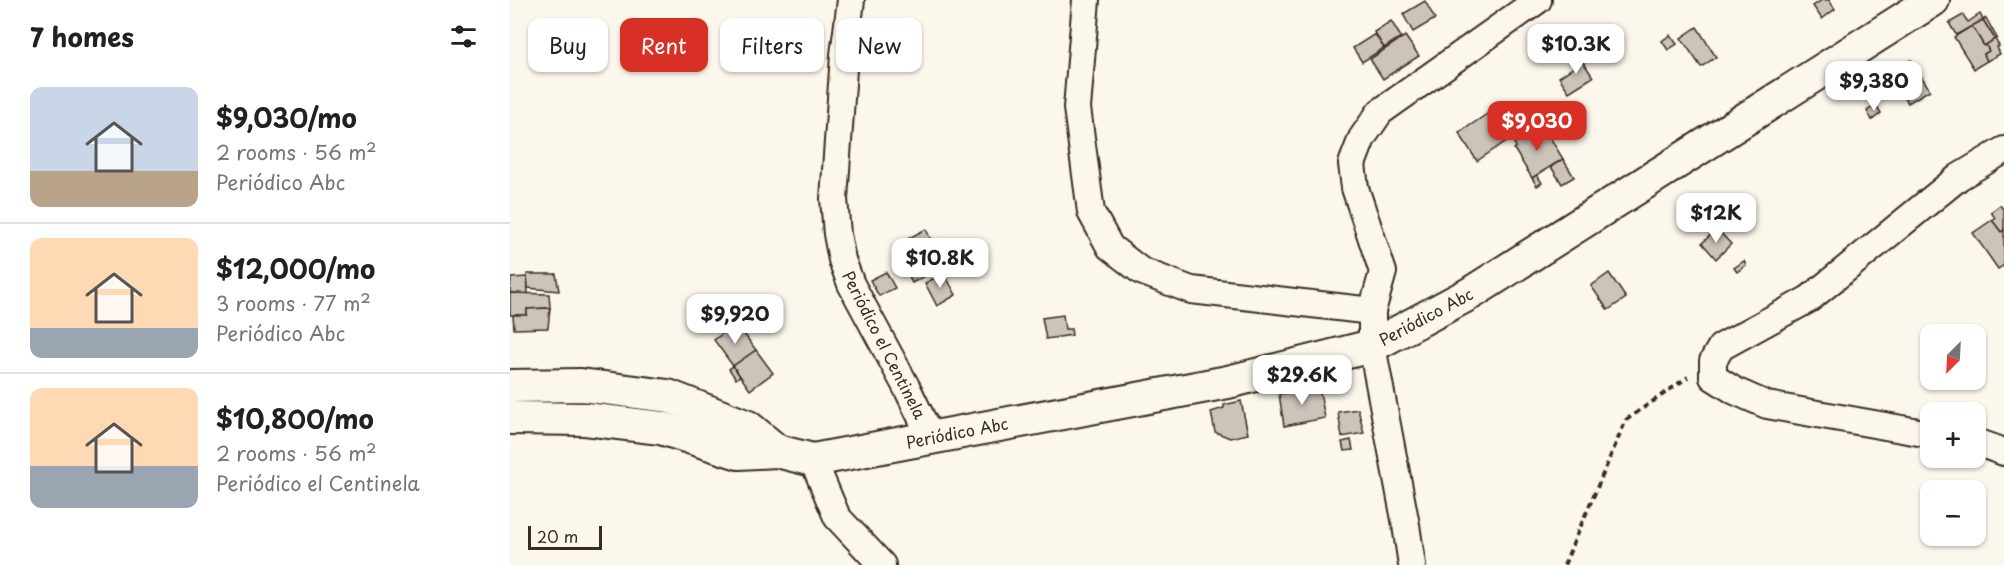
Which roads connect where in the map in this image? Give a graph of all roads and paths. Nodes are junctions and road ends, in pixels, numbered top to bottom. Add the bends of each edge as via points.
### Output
1 (851, 0) edge
2 (1086, 0) edge
3 (1539, 0) edge
4 (1933, 0) edge
5 (2004, 150) edge
6 (1372, 311) junction
7 (1372, 346) junction
8 (1713, 361) junction
9 (510, 386) edge
10 (510, 418) edge
11 (1920, 432) edge
12 (931, 438) junction
13 (1986, 446) edge
14 (777, 452) junction
15 (2004, 452) edge
16 (813, 460) junction
17 (882, 565) edge
18 (1412, 565) edge
19 (1564, 565) edge

1 - 12 street, Periódico el Centinela via 834,199 837,234 851,284
2 - 6 street via 1077,108 1091,212 1110,247 1141,271 1191,290
3 - 6 street via 1380,112 1362,138 1352,164 1355,188 1383,272
4 - 7 street, Periódico Abc via 1471,293
5 - 8 street via 1959,177 1809,299 1721,347
6 - 7 street
7 - 12 street, Periódico Abc via 1227,382
7 - 18 street
8 - 11 street via 1713,377 1767,405
8 - 19 path via 1626,420
9 - 14 street via 581,385 668,396 748,427
10 - 14 street via 585,419 661,428 739,453
12 - 16 street, Periódico Abc
13 - 15 street
14 - 16 street, Periódico Abc
16 - 17 street via 837,517

